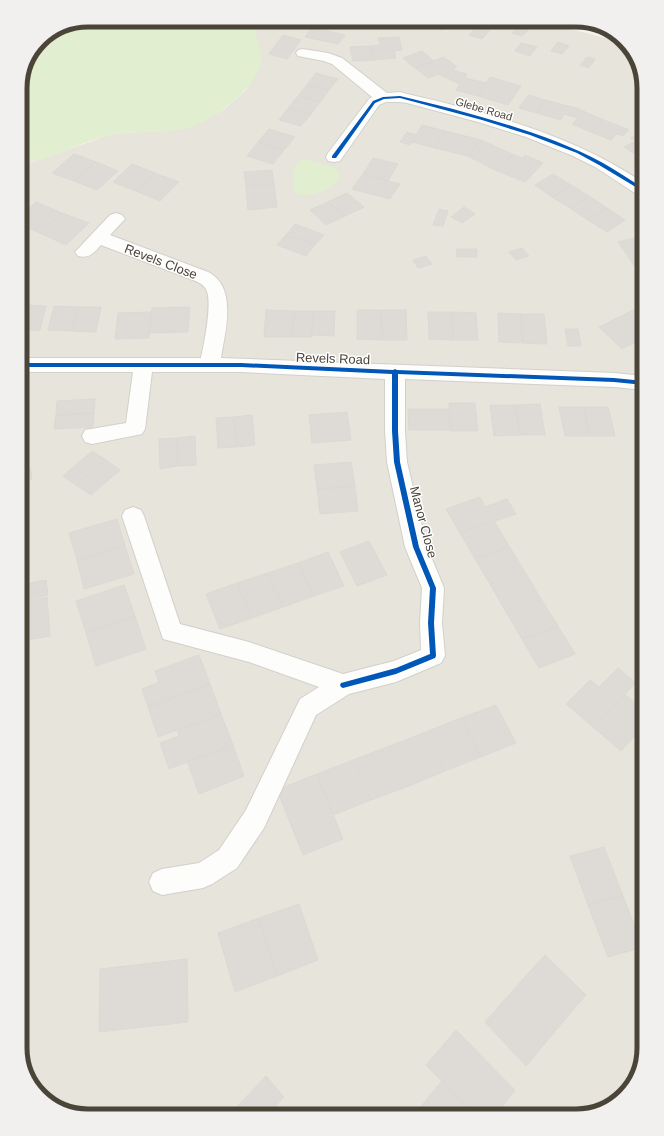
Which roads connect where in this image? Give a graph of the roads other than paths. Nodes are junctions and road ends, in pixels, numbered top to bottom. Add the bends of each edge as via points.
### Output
1 (303, 53) dead end
2 (382, 98) junction
3 (334, 157) dead end
4 (637, 186) edge
5 (116, 219) dead end
6 (98, 237) junction
7 (84, 252) dead end
8 (210, 365) junction
9 (27, 366) edge
10 (143, 366) junction
11 (395, 371) junction
12 (637, 382) edge
13 (92, 436) dead end
14 (133, 516) dead end
15 (343, 685) junction
16 (162, 882) dead end

1 - 2 street via 337,61
2 - 3 street via 374,102
2 - 4 street, Glebe Road via 409,99 532,134 592,158
5 - 6 street
6 - 7 street
6 - 8 street, Revels Close via 197,275 213,285 218,302
8 - 10 street, Revels Road
8 - 11 street, Revels Road
9 - 10 street, Revels Road
10 - 13 street via 135,430
11 - 12 street, Revels Road
11 - 15 street, Manor Close via 397,462 416,548 433,588 432,656 396,671
14 - 15 street via 171,632 249,652
15 - 16 street via 308,707 256,819 228,859 203,875

